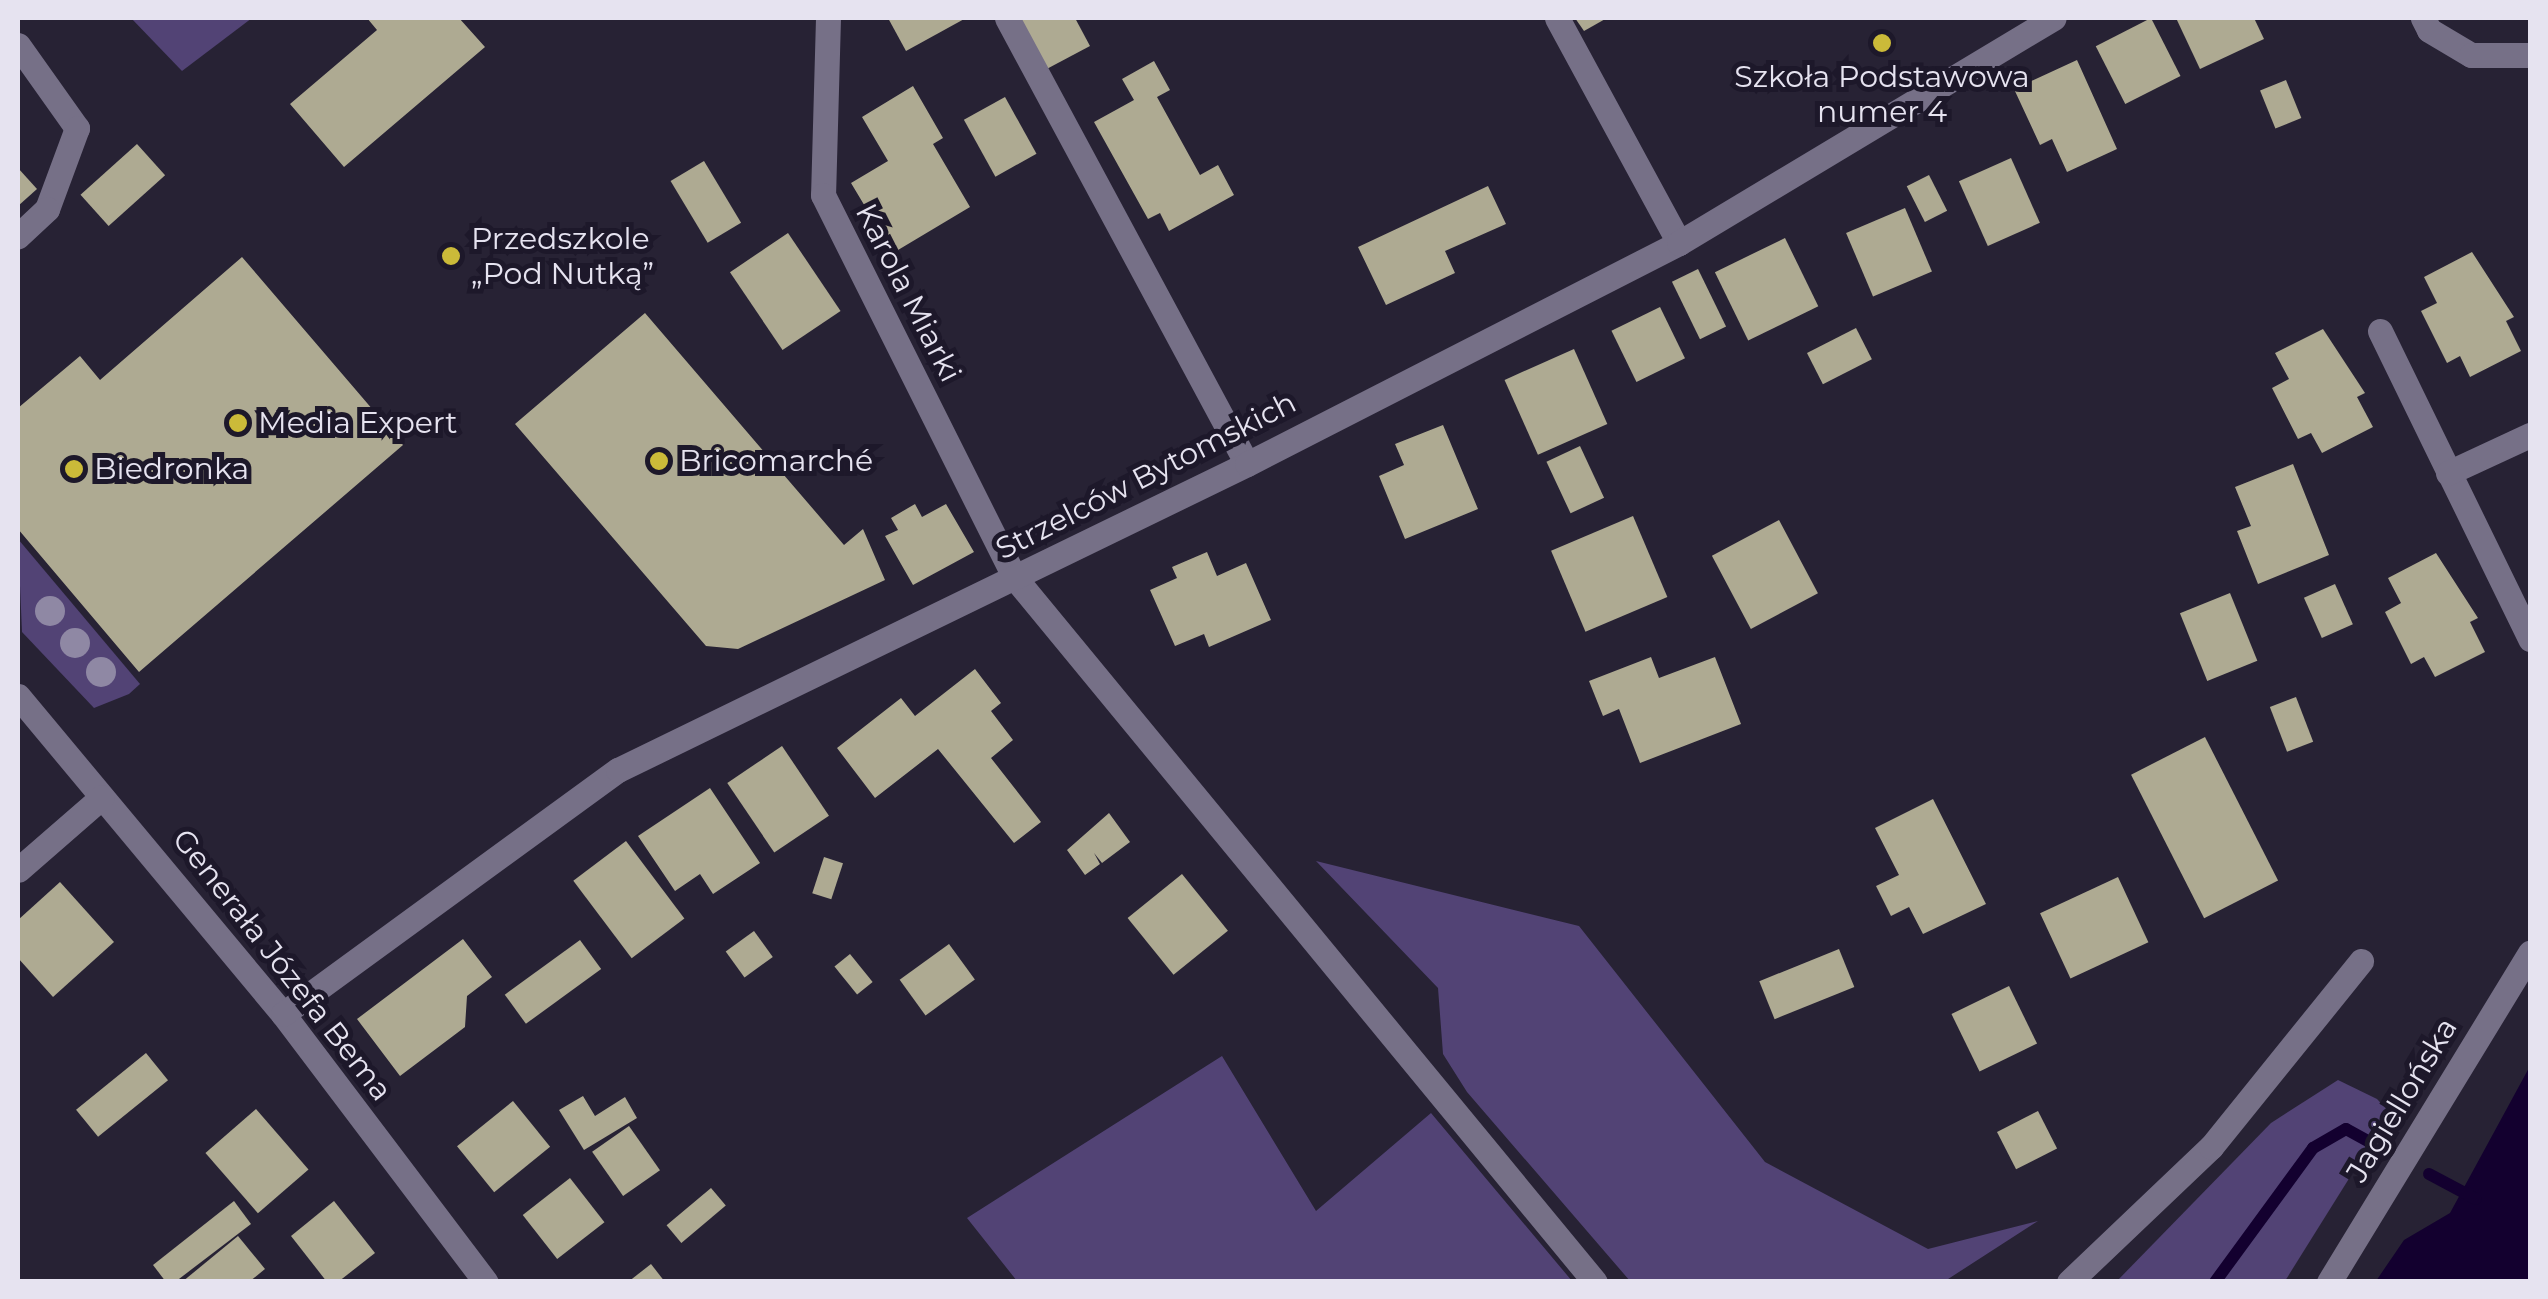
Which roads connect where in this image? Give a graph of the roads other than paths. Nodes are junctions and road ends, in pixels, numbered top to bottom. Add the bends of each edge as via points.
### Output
1 (828, 18) edge
2 (1007, 18) edge
3 (1557, 18) edge
4 (2054, 18) edge
5 (2423, 18) edge
6 (18, 45) edge
7 (2530, 55) edge
8 (18, 236) edge
9 (1679, 243) junction
10 (2380, 330) dead end
11 (2530, 435) edge
12 (1247, 464) junction
13 (2448, 473) junction
14 (1015, 578) junction
15 (2530, 639) edge
16 (18, 696) edge
17 (102, 797) junction
18 (18, 870) edge
19 (2530, 953) edge
20 (2361, 960) dead end
21 (284, 1014) junction
22 (486, 1282) edge
23 (1595, 1282) edge
24 (2070, 1282) edge
25 (2330, 1282) edge

1 - 14 street, Karola Miarki via 823,195
2 - 12 street
3 - 9 street
4 - 9 street, Strzelców Bytomskich
5 - 7 street via 2429,30 2471,55
6 - 8 street via 78,128 47,209
9 - 12 street, Strzelców Bytomskich
10 - 13 street
11 - 13 street
12 - 14 street, Strzelców Bytomskich
13 - 15 street
14 - 21 street, Strzelców Bytomskich via 618,770
14 - 23 street, Karola Miarki
16 - 17 street, Generała Józefa Bema
17 - 18 street
17 - 21 street, Generała Józefa Bema
19 - 25 street, Jagiellońska
20 - 24 street via 2212,1148
21 - 22 street, Generała Józefa Bema

